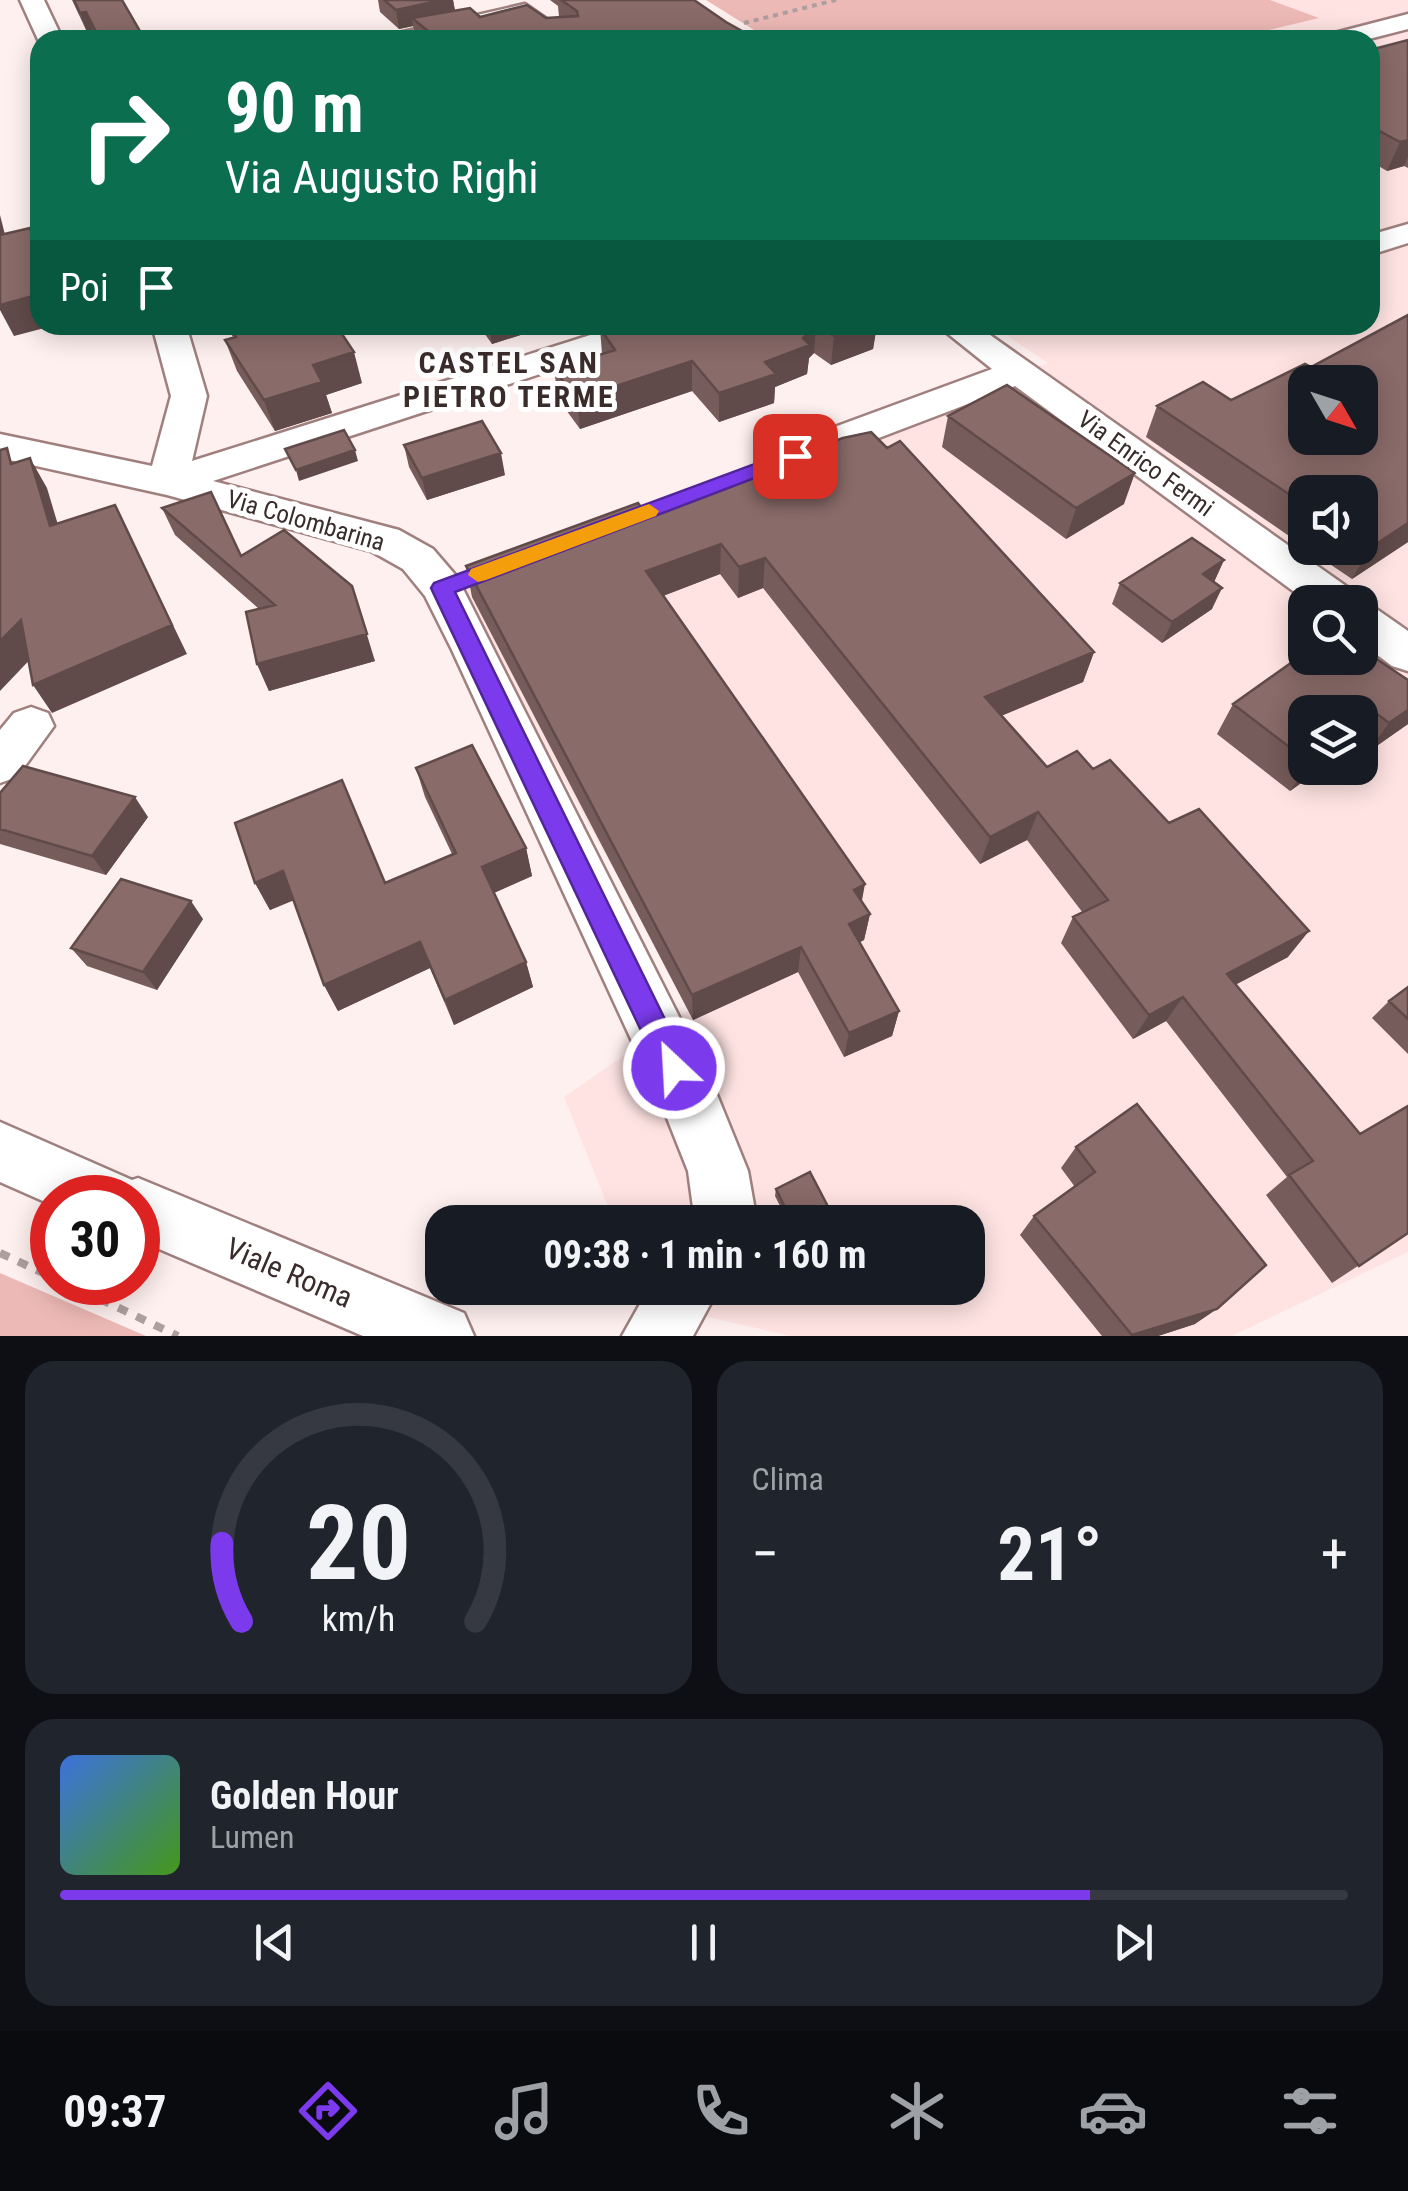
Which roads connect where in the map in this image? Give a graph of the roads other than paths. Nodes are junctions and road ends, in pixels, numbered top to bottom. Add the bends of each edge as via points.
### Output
1 (32, 0) edge
2 (1408, 20) edge
3 (46, 30) edge
4 (441, 30) edge
5 (551, 30) edge
6 (1372, 30) edge
7 (1408, 233) edge
8 (1380, 241) edge
9 (172, 335) edge
10 (629, 335) edge
11 (968, 335) edge
12 (1019, 372) junction
13 (0, 446) edge
14 (758, 470) edge
15 (167, 482) junction
16 (1314, 585) edge
17 (1378, 632) edge
18 (1408, 654) edge
19 (31, 726) dead end
20 (0, 763) edge
21 (0, 1152) edge
22 (54, 1175) edge
23 (723, 1205) edge
24 (160, 1219) edge
25 (676, 1305) edge
26 (441, 1336) edge
27 (655, 1336) edge

1 - 3 street
2 - 6 street
4 - 5 street via 525,10
7 - 8 street
9 - 15 street via 189,396
10 - 15 street
11 - 12 street, Via Enrico Fermi
12 - 14 street
12 - 16 street, Via Enrico Fermi
13 - 15 street, Via Colombarina
15 - 23 street, Via Colombarina via 385,540 460,582 690,1101 718,1171
17 - 18 street
19 - 20 street
21 - 22 street
24 - 26 street, Viale Roma
25 - 27 street

